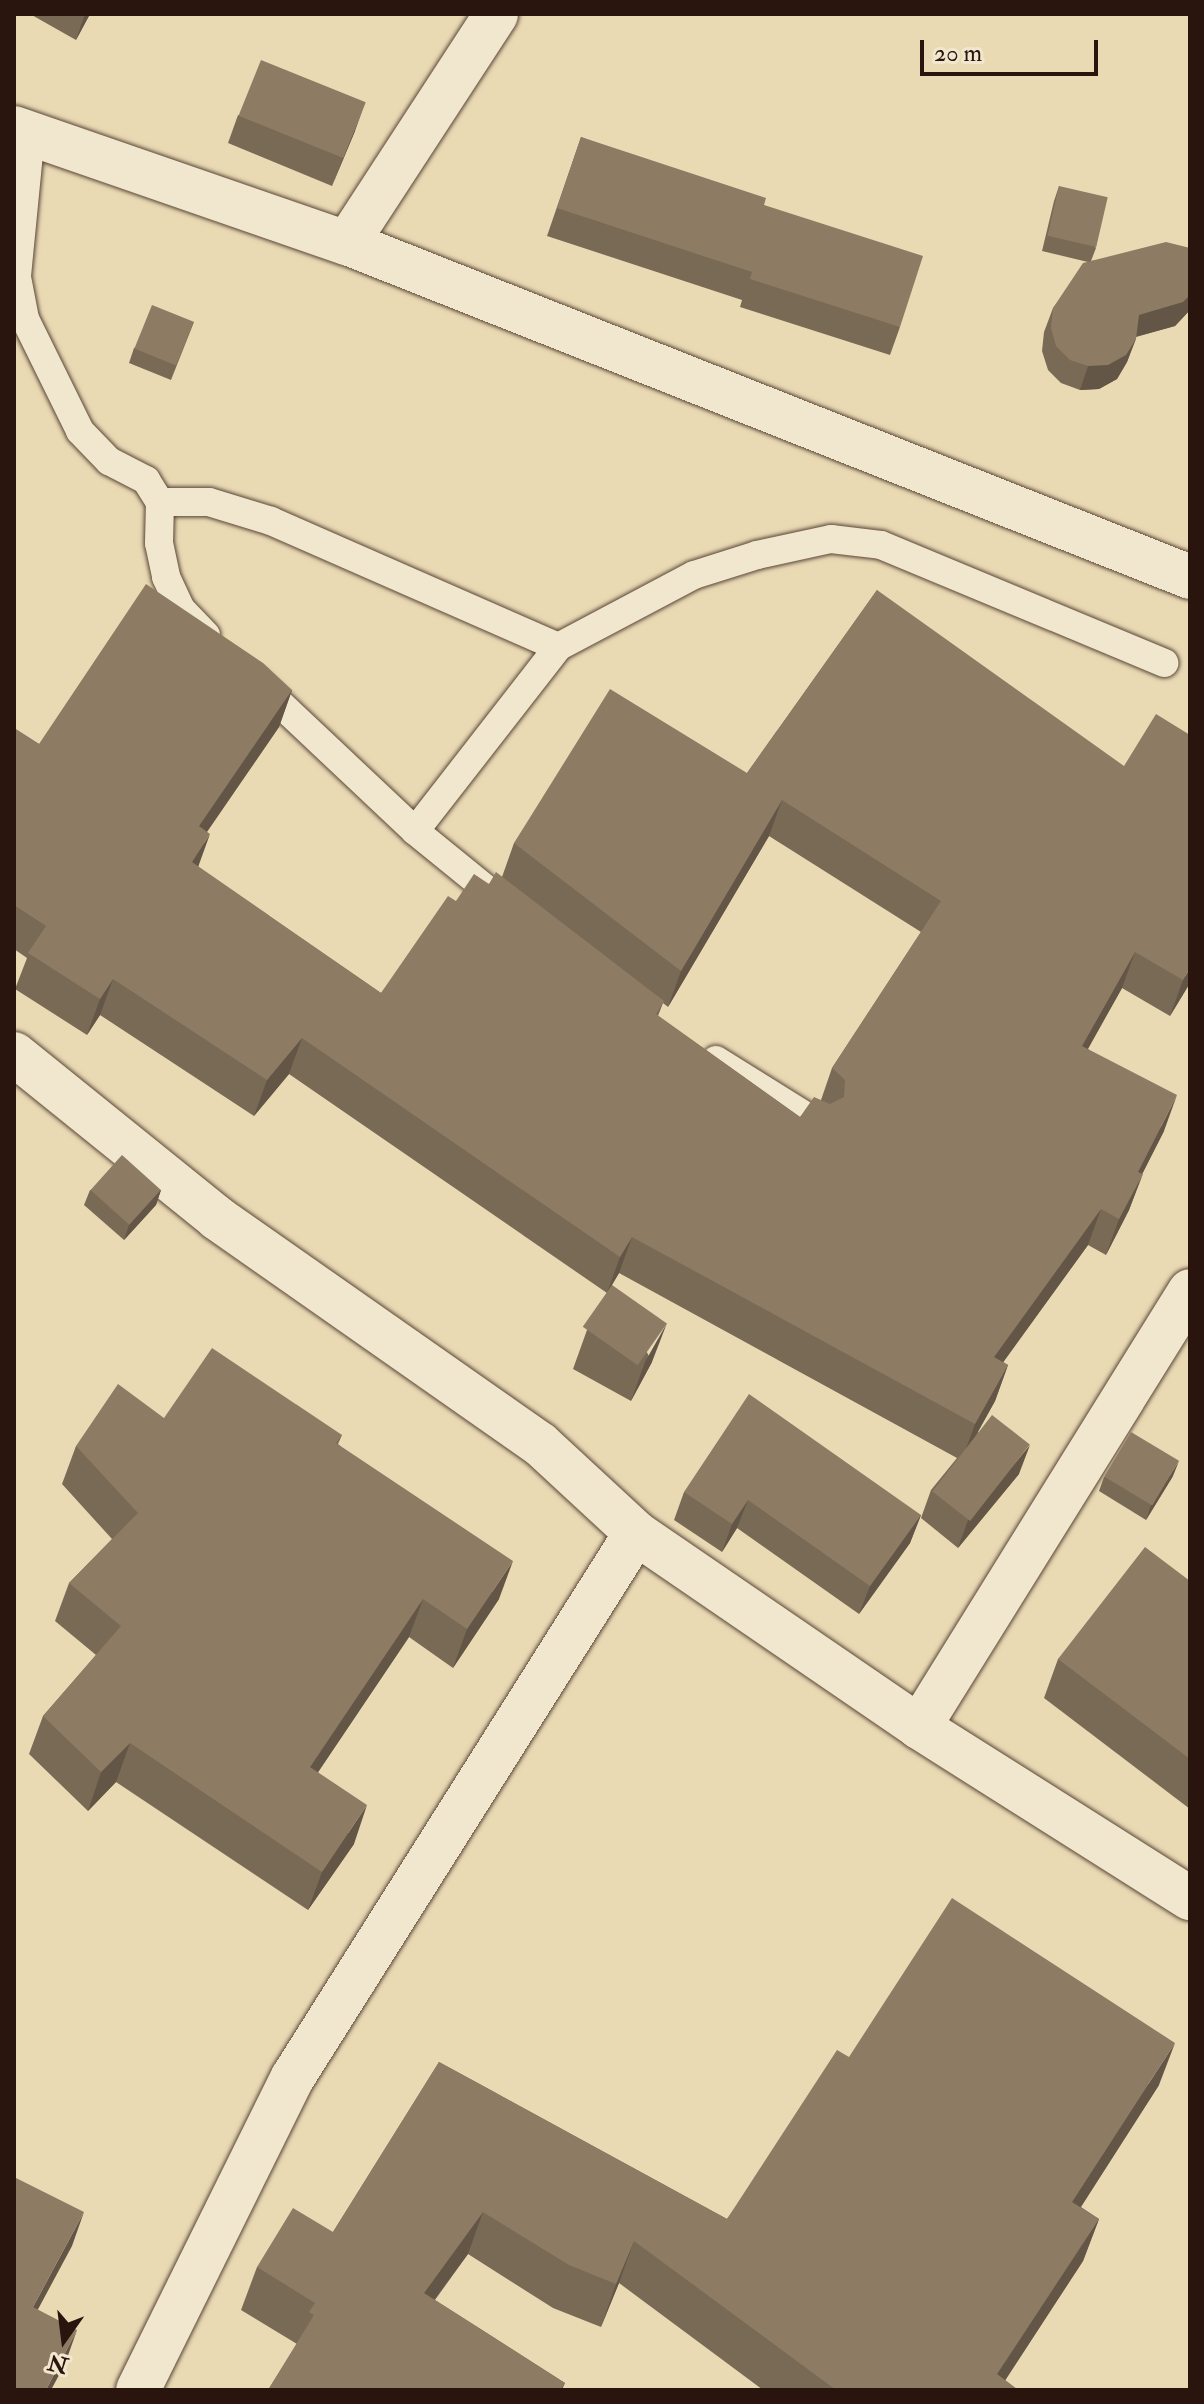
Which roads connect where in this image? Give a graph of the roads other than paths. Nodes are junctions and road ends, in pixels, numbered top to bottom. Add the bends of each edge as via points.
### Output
1 (496, 14) edge
2 (23, 130) edge
3 (347, 243) junction
4 (20, 322) edge
5 (160, 502) junction
6 (1190, 577) edge
7 (558, 647) junction
8 (1164, 663) dead end
9 (415, 831) junction
10 (521, 917) edge
11 (691, 1044) edge
12 (14, 1054) edge
13 (817, 1123) edge
14 (1190, 1291) edge
15 (636, 1533) junction
16 (919, 1727) junction
17 (1190, 1898) edge
18 (138, 2390) edge

1 - 3 street
2 - 3 street
2 - 4 lane
3 - 6 street
4 - 5 lane via 80,431 109,461 146,480
5 - 7 lane via 209,502 271,521
5 - 9 lane via 159,543 166,577 181,609
7 - 8 lane via 694,575 831,539 881,545
7 - 9 lane
9 - 10 lane
11 - 13 lane
12 - 15 street via 217,1218 540,1444
14 - 16 street
15 - 16 street
15 - 18 street via 293,2077
16 - 17 street

